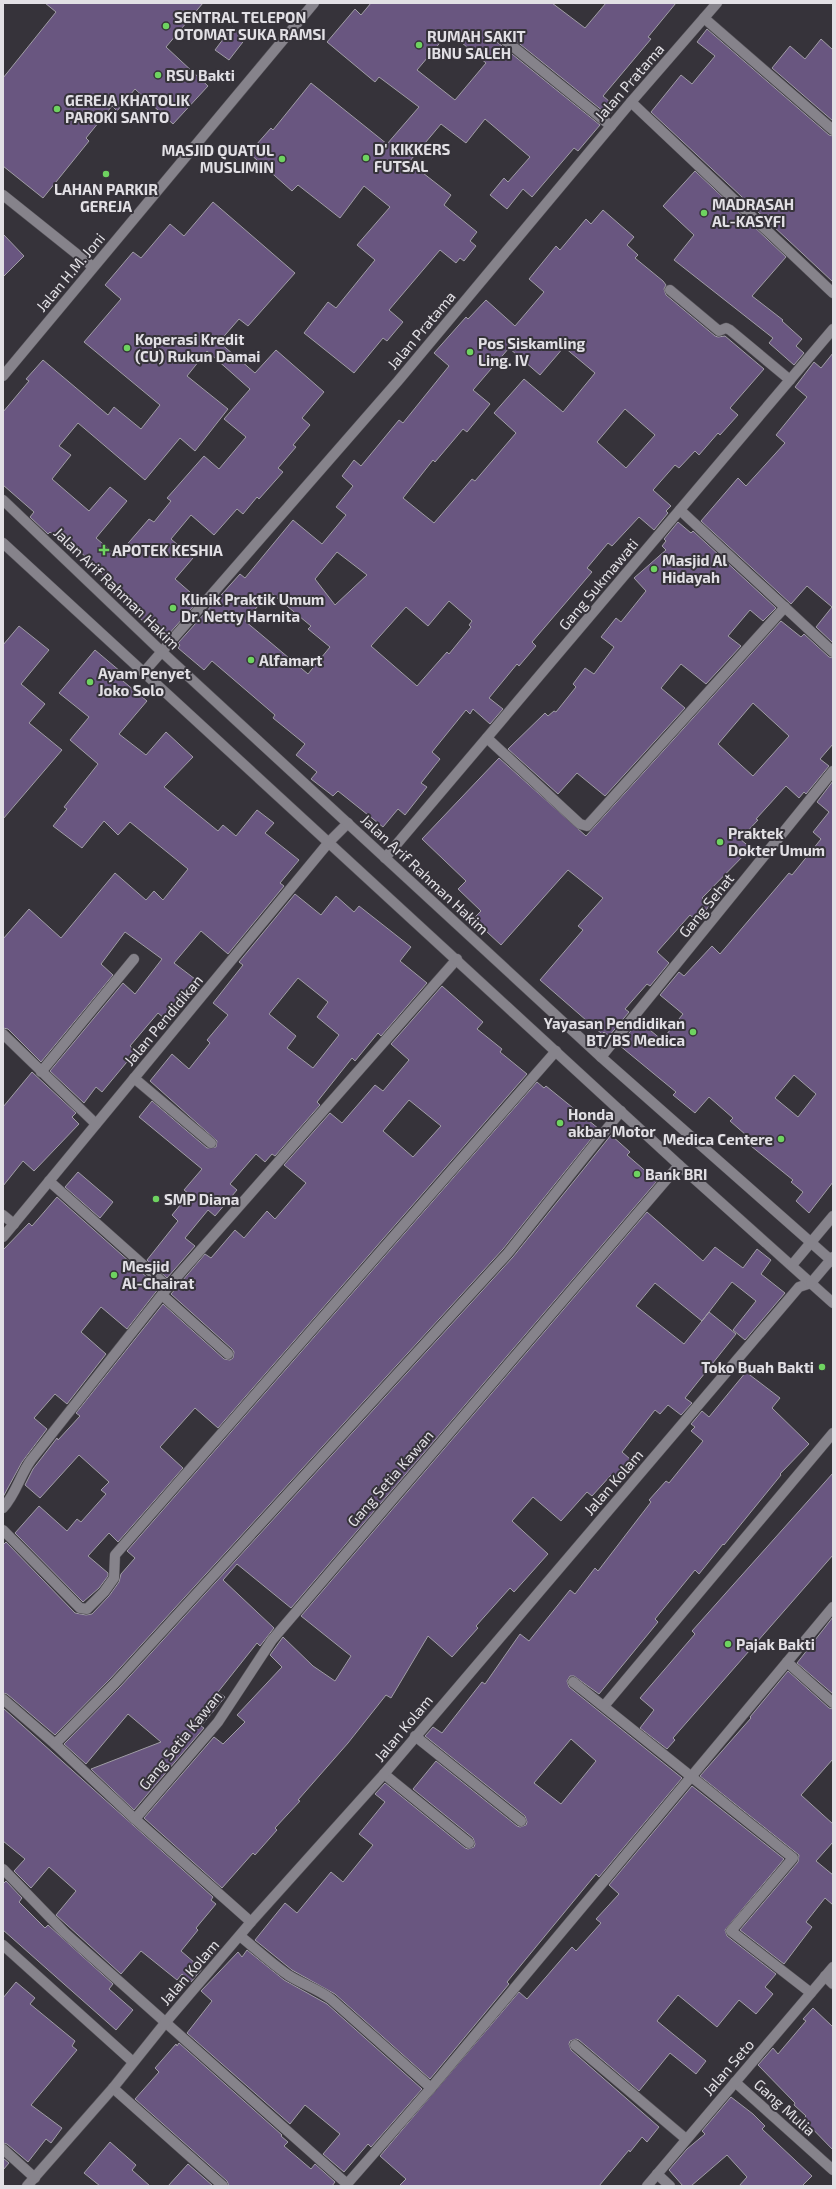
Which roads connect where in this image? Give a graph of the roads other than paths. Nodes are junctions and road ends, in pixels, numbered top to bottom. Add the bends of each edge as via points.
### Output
1 (314, 3) edge
2 (716, 3) edge
3 (704, 18) junction
4 (501, 37) dead end
5 (631, 102) junction
6 (611, 126) junction
7 (833, 130) edge
8 (3, 195) edge
9 (93, 267) junction
10 (670, 290) dead end
11 (833, 293) edge
12 (833, 329) edge
13 (3, 376) edge
14 (790, 380) junction
15 (3, 500) edge
16 (680, 510) junction
17 (3, 543) edge
18 (785, 607) junction
19 (162, 652) junction
20 (833, 652) edge
21 (144, 672) junction
22 (487, 738) junction
23 (833, 771) edge
24 (348, 823) junction
25 (329, 842) junction
26 (385, 858) junction
27 (134, 959) dead end
28 (457, 959) junction
29 (3, 1034) edge
30 (556, 1051) junction
31 (601, 1057) junction
32 (41, 1072) junction
33 (134, 1078) junction
34 (621, 1111) junction
35 (96, 1124) junction
36 (211, 1143) dead end
37 (679, 1165) junction
38 (49, 1181) junction
39 (3, 1215) edge
40 (833, 1216) edge
41 (14, 1224) junction
42 (3, 1238) edge
43 (811, 1243) junction
44 (832, 1260) edge
45 (792, 1266) junction
46 (811, 1283) junction
47 (168, 1287) junction
48 (799, 1287) junction
49 (162, 1295) junction
50 (833, 1303) edge
51 (228, 1354) dead end
52 (833, 1433) edge
53 (3, 1508) edge
54 (3, 1530) edge
55 (833, 1607) edge
56 (787, 1662) junction
57 (573, 1682) dead end
58 (3, 1700) edge
59 (833, 1703) edge
60 (604, 1706) junction
61 (415, 1736) junction
62 (55, 1744) junction
63 (384, 1774) junction
64 (692, 1777) junction
65 (135, 1819) junction
66 (521, 1821) dead end
67 (469, 1843) dead end
68 (3, 1869) edge
69 (251, 1922) junction
70 (240, 1936) junction
71 (3, 1946) edge
72 (833, 1967) edge
73 (825, 1976) junction
74 (833, 1984) edge
75 (812, 1993) junction
76 (165, 2023) junction
77 (575, 2045) dead end
78 (133, 2062) junction
79 (735, 2082) junction
80 (113, 2088) junction
81 (431, 2088) junction
82 (686, 2139) junction
83 (3, 2149) edge
84 (833, 2170) edge
85 (657, 2174) junction
86 (35, 2178) junction
87 (348, 2185) edge
88 (27, 2186) edge
89 (223, 2186) edge
90 (647, 2186) edge
91 (670, 2186) edge

1 - 9 street, Jalan H.M. Joni
2 - 3 street, Jalan Pratama
3 - 5 street, Jalan Pratama
3 - 7 street
4 - 6 street
5 - 6 street, Jalan Pratama
5 - 11 street
6 - 19 street, Jalan Pratama via 398,381
8 - 9 street
9 - 13 street, Jalan H.M. Joni
10 - 14 street via 719,331 726,328 730,330
12 - 14 street, Gang Sukmawati
14 - 16 street, Gang Sukmawati
15 - 19 street, Jalan Arif Rahman Hakim
16 - 18 street
16 - 22 street, Gang Sukmawati
17 - 21 street
18 - 20 street
18 - 22 street via 587,826 580,824
19 - 21 street, Jalan Pratama
19 - 24 street, Jalan Arif Rahman Hakim
21 - 25 street
22 - 26 street, Gang Sukmawati
23 - 31 street, Gang Sehat
24 - 25 street, Jalan Pendidikan
24 - 26 street, Jalan Arif Rahman Hakim
25 - 28 street
25 - 33 street, Jalan Pendidikan
26 - 31 street, Jalan Arif Rahman Hakim
27 - 32 street
28 - 30 street
28 - 47 street
29 - 32 street
30 - 34 street
30 - 54 street via 115,1555 114,1578 87,1609 80,1608
31 - 43 street, Jalan Arif Rahman Hakim
32 - 35 street
33 - 35 street, Jalan Pendidikan
33 - 36 street
34 - 37 street
34 - 62 street via 508,1253
35 - 38 street, Jalan Pendidikan
37 - 45 street
37 - 65 street, Gang Setia Kawan via 272,1640 218,1722
38 - 41 street, Jalan Pendidikan
38 - 47 street
39 - 41 street
40 - 43 street
41 - 42 street, Jalan Pendidikan
43 - 44 street, Jalan Arif Rahman Hakim
43 - 45 street
44 - 46 street
45 - 46 street
45 - 48 street
46 - 48 street
46 - 50 street
47 - 49 street
48 - 61 street, Jalan Kolam
49 - 51 street
49 - 53 street via 31,1460
52 - 60 street
55 - 56 street
56 - 59 street
56 - 64 street
57 - 60 street
58 - 62 street
60 - 64 street
61 - 63 street, Jalan Kolam
61 - 66 street
62 - 65 street
63 - 67 street
63 - 69 street, Jalan Kolam
64 - 75 street via 793,1858 731,1931
64 - 81 street
65 - 69 street
68 - 76 street via 65,1933
69 - 70 street, Jalan Kolam
70 - 76 street, Jalan Kolam
70 - 81 street via 288,1974 331,1999
71 - 78 street
72 - 73 street, Jalan Seto
73 - 74 street
73 - 75 street, Jalan Seto
75 - 79 street, Jalan Seto
76 - 78 street, Jalan Kolam
76 - 87 street
77 - 82 street
78 - 80 street, Jalan Kolam
79 - 82 street, Jalan Seto
79 - 84 street, Gang Mulia
80 - 86 street, Jalan Kolam
80 - 89 street
81 - 87 street
82 - 85 street, Jalan Seto
83 - 86 street
85 - 90 street, Jalan Seto
85 - 91 street
86 - 88 street, Jalan Kolam

